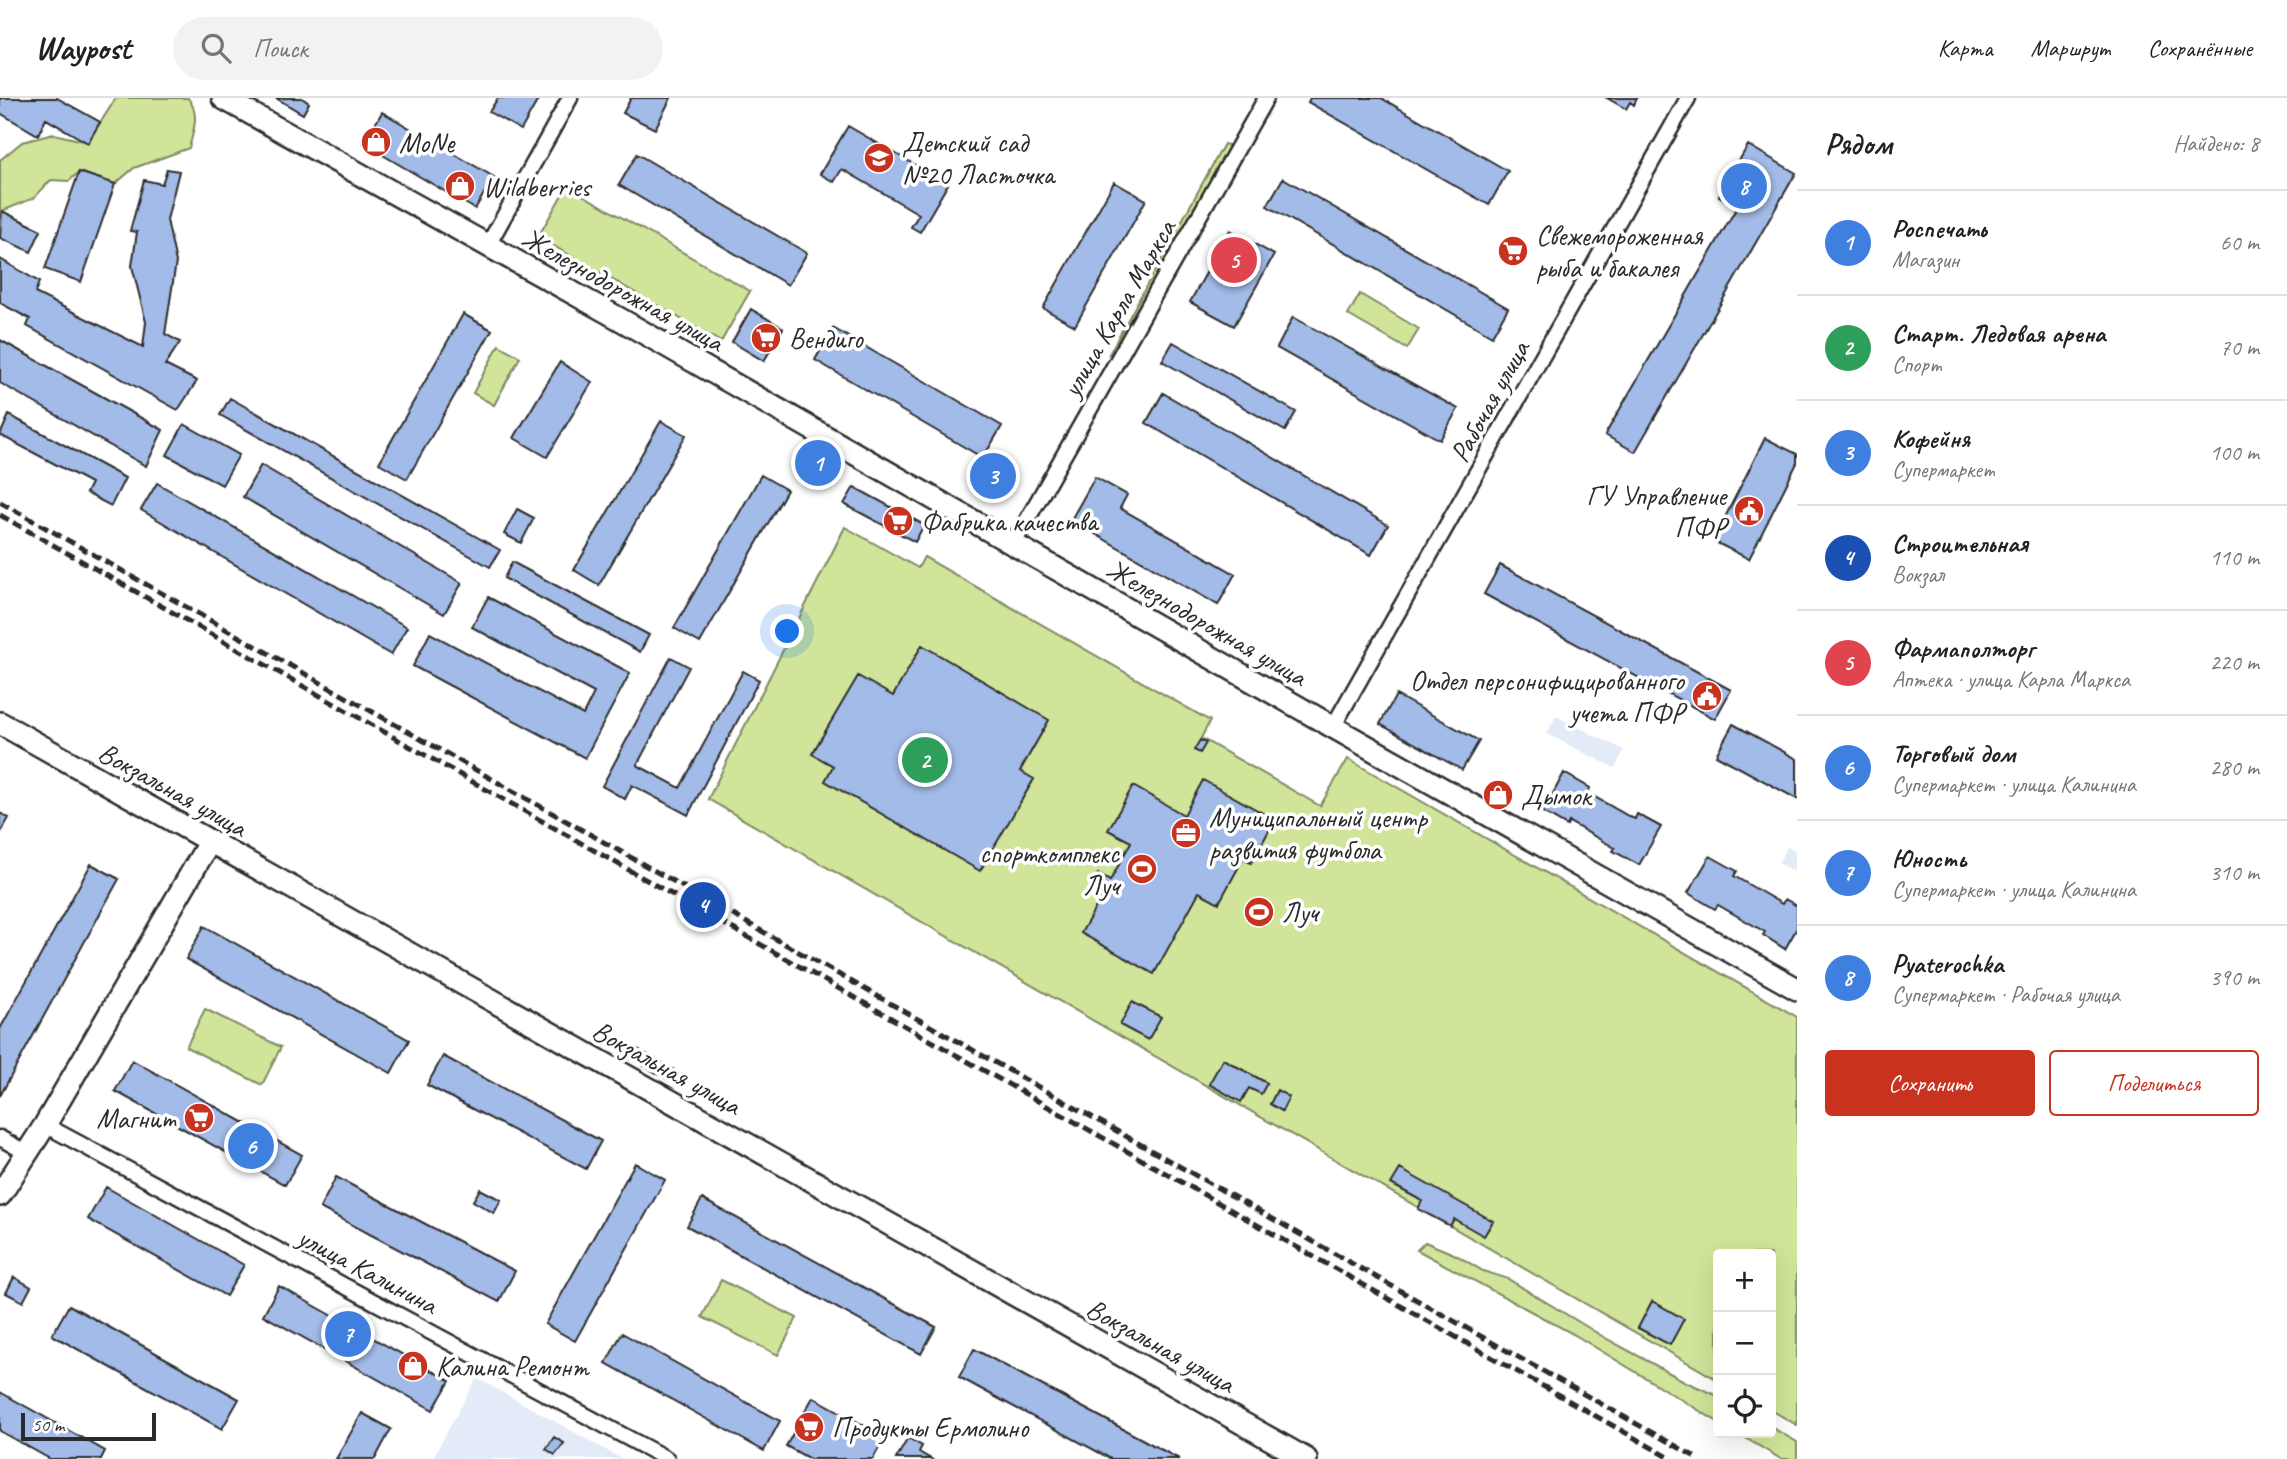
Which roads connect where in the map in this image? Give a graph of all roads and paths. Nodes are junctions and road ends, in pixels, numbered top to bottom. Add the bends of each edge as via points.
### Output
1 (223, 98) edge
2 (570, 98) edge
3 (1266, 98) edge
4 (1688, 98) edge
5 (488, 245) junction
6 (1014, 543) junction
7 (0, 723) edge
8 (1333, 727) junction
9 (210, 841) junction
10 (1797, 989) edge
11 (45, 1125) junction
12 (0, 1138) edge
13 (27, 1153) junction
14 (0, 1195) edge
15 (667, 1459) edge
16 (1307, 1459) edge

1 - 5 street, Железнодорожная улица
2 - 5 street
3 - 6 street, улица Карла Маркса
4 - 8 street, Рабочая улица
5 - 6 street, Железнодорожная улица
6 - 8 street, Железнодорожная улица
7 - 9 street, Вокзальная улица
8 - 10 street, Железнодорожная улица
9 - 11 street
9 - 16 street, Вокзальная улица
11 - 13 street
11 - 15 street, улица Калинина
12 - 13 street
13 - 14 street

